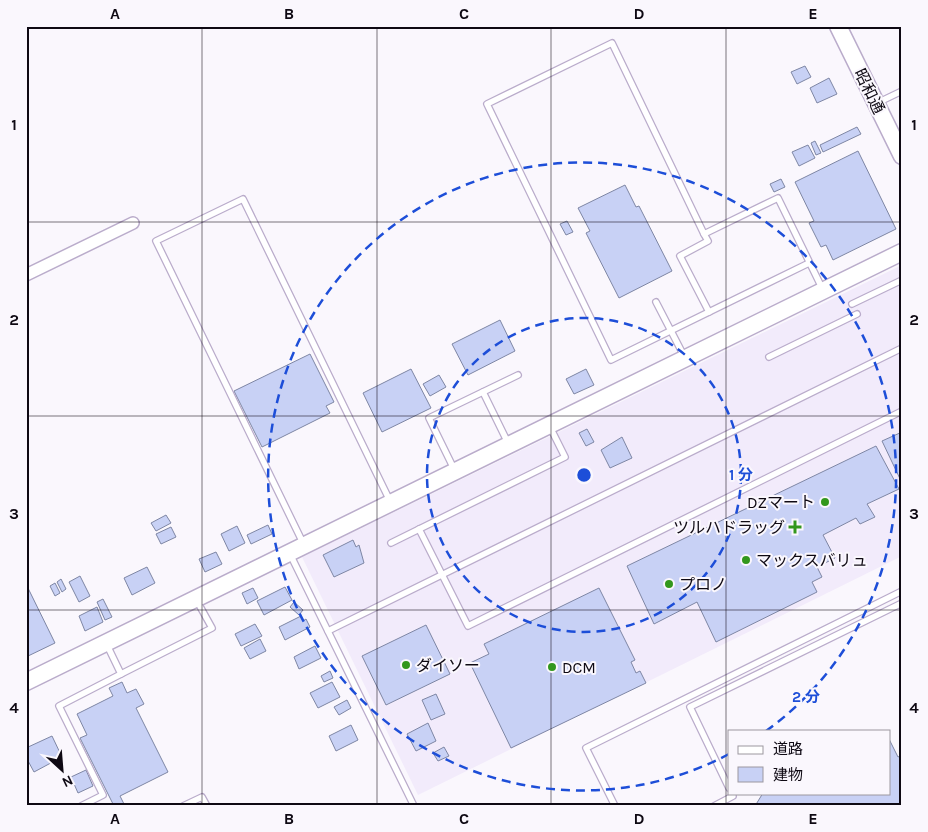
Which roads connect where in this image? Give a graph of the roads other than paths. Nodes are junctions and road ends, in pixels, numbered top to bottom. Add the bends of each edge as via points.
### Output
1 (838, 26) edge
2 (902, 91) edge
3 (876, 104) junction
4 (902, 156) edge
5 (133, 223) dead end
6 (704, 234) junction
7 (902, 252) edge
8 (810, 263) junction
9 (26, 275) edge
10 (902, 280) edge
11 (823, 290) junction
12 (656, 302) dead end
13 (852, 304) dead end
14 (709, 312) junction
15 (857, 314) dead end
16 (671, 331) junction
17 (902, 348) edge
18 (769, 357) dead end
19 (685, 358) junction
20 (518, 375) dead end
21 (483, 392) junction
22 (902, 411) edge
23 (549, 425) junction
24 (508, 445) junction
25 (455, 471) junction
26 (391, 503) junction
27 (419, 529) junction
28 (391, 543) dead end
29 (305, 545) junction
30 (290, 553) junction
31 (442, 574) junction
32 (902, 591) edge
33 (196, 599) junction
34 (902, 603) edge
35 (328, 631) junction
36 (106, 643) junction
37 (121, 674) junction
38 (26, 682) edge
39 (728, 786) edge
40 (733, 794) edge
41 (81, 806) edge
42 (183, 806) edge
43 (207, 806) edge
44 (414, 806) edge
45 (615, 806) edge
46 (714, 806) edge

1 - 3 street, 昭和通
2 - 3 lane
3 - 4 street, 昭和通
5 - 9 street
6 - 8 lane via 778,198
6 - 14 lane via 708,241 680,256
6 - 16 lane via 612,43 486,104 611,360
7 - 11 street
8 - 11 lane
8 - 14 lane
10 - 13 lane
11 - 19 street
12 - 16 lane
14 - 16 lane
15 - 18 lane
16 - 19 lane
17 - 31 lane
19 - 23 street
20 - 21 lane
21 - 24 lane
21 - 25 lane via 429,418
22 - 31 lane via 468,626
23 - 24 street
23 - 27 lane via 565,457
24 - 25 street
25 - 26 street
26 - 29 street
26 - 29 lane via 243,198 156,241
27 - 28 lane
27 - 31 lane
29 - 30 street
30 - 33 street
30 - 35 lane
31 - 35 lane
32 - 45 lane via 586,748
33 - 36 street
33 - 37 lane via 212,628
34 - 39 lane via 690,708
35 - 44 lane
36 - 37 lane
36 - 38 street
37 - 41 lane via 59,706 103,795
40 - 46 lane
42 - 43 lane via 202,797

